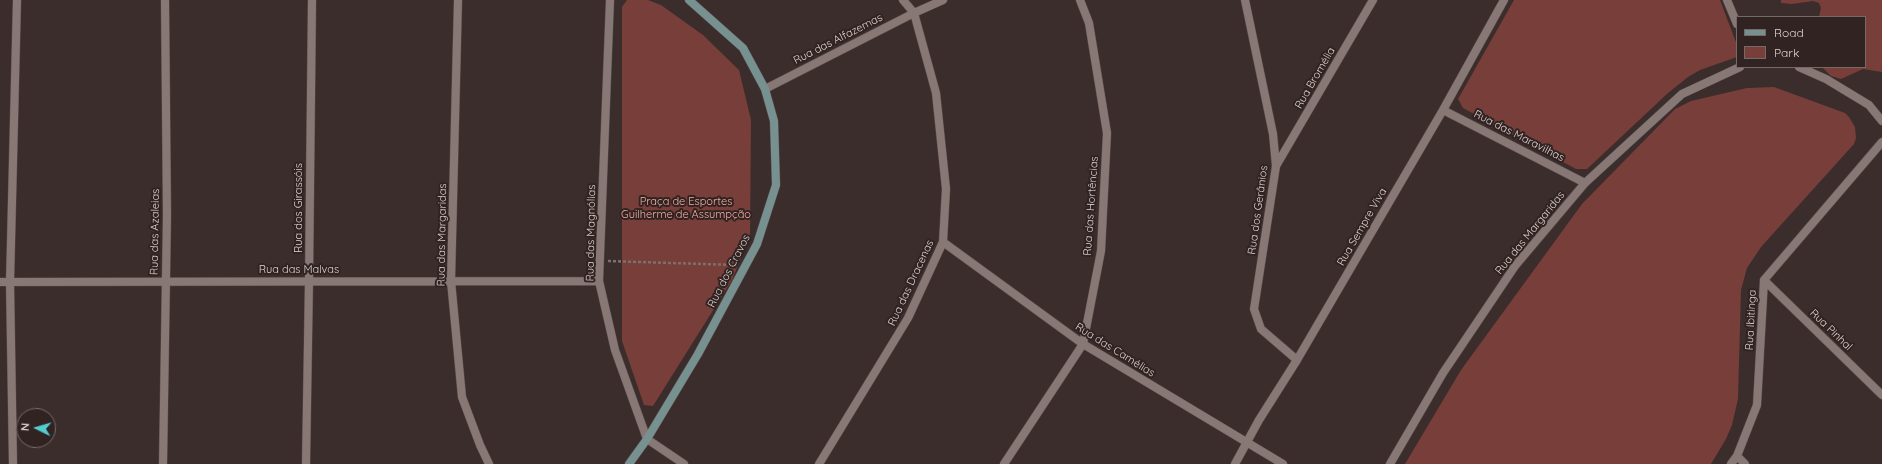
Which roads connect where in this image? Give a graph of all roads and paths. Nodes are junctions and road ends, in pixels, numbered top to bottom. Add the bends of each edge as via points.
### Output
1 (17, 0) edge
2 (165, 0) edge
3 (312, 0) edge
4 (458, 0) edge
5 (610, 0) edge
6 (689, 0) edge
7 (903, 0) edge
8 (943, 0) edge
9 (1080, 0) edge
10 (1245, 0) edge
11 (1373, 0) edge
12 (1504, 0) edge
13 (1726, 0) edge
14 (914, 13) junction
15 (1736, 22) edge
16 (1738, 68) edge
17 (1801, 68) edge
18 (764, 88) junction
19 (1443, 110) junction
20 (1882, 122) edge
21 (1882, 142) edge
22 (1276, 166) junction
23 (1585, 183) junction
24 (943, 242) junction
25 (600, 261) junction
26 (746, 265) junction
27 (1764, 280) junction
28 (309, 281) junction
29 (451, 281) junction
30 (599, 281) junction
31 (0, 282) edge
32 (10, 282) junction
33 (166, 282) junction
34 (1083, 344) junction
35 (1297, 360) junction
36 (1882, 395) edge
37 (647, 439) junction
38 (1247, 443) junction
39 (1737, 456) junction
40 (13, 464) edge
41 (163, 464) edge
42 (306, 464) edge
43 (489, 464) edge
44 (629, 464) edge
45 (684, 464) edge
46 (819, 464) edge
47 (1004, 464) edge
48 (1235, 464) edge
49 (1283, 464) edge
50 (1390, 464) edge
51 (1731, 464) edge
52 (1745, 464) edge

1 - 32 street
2 - 33 street, Rua das Azaleias via 168,215
3 - 28 street, Rua dos Girassóis
4 - 29 street, Rua das Margaridas
5 - 25 street, Rua das Magnólias
6 - 18 street, Rua dos Cravos via 743,48
7 - 14 street, Rua das Dracenas
8 - 14 street, Rua das Alfazemas
9 - 34 street, Rua das Hortências via 1089,23 1107,133 1101,251
10 - 22 street, Rua dos Gerânios via 1273,134
11 - 22 street, Rua Bromélia
12 - 19 street, Rua Sempre Viva
13 - 15 street
14 - 18 street, Rua das Alfazemas
14 - 24 street, Rua das Dracenas via 936,92 946,189
16 - 23 street, Rua das Margaridas via 1682,94
17 - 20 street via 1826,79 1869,105
18 - 26 street, Rua dos Cravos via 774,121 776,185 757,244
19 - 23 street, Rua das Maravilhas
19 - 35 street, Rua Sempre Viva
21 - 27 street, Rua Ibitinga
22 - 35 street, Rua dos Gerânios via 1254,309 1261,329
23 - 50 street, Rua das Margaridas via 1516,266 1443,373
24 - 34 street, Rua das Camélias
24 - 46 street, Rua das Dracenas via 908,318
25 - 26 path
25 - 30 street, Rua das Magnólias
26 - 37 street, Rua dos Cravos via 698,354
27 - 36 street, Rua Pinhal
27 - 39 street, Rua Ibitinga via 1757,405
28 - 29 street, Rua das Malvas
28 - 33 street, Rua das Malvas
28 - 42 street, Rua dos Girassóis
29 - 30 street, Rua das Malvas
29 - 43 street, Rua das Margaridas via 462,397
30 - 37 street, Rua das Magnólias via 615,350
31 - 32 street, Rua das Malvas
32 - 33 street, Rua das Malvas
32 - 40 street
33 - 41 street, Rua das Azaleias
34 - 38 street, Rua das Camélias
34 - 47 street, Rua das Hortências
35 - 38 street, Rua Sempre Viva
37 - 44 street, Rua dos Cravos
37 - 45 street
38 - 48 street, Rua Sempre Viva
38 - 49 street, Rua das Camélias
39 - 51 street, Rua Ibitinga
39 - 52 street

